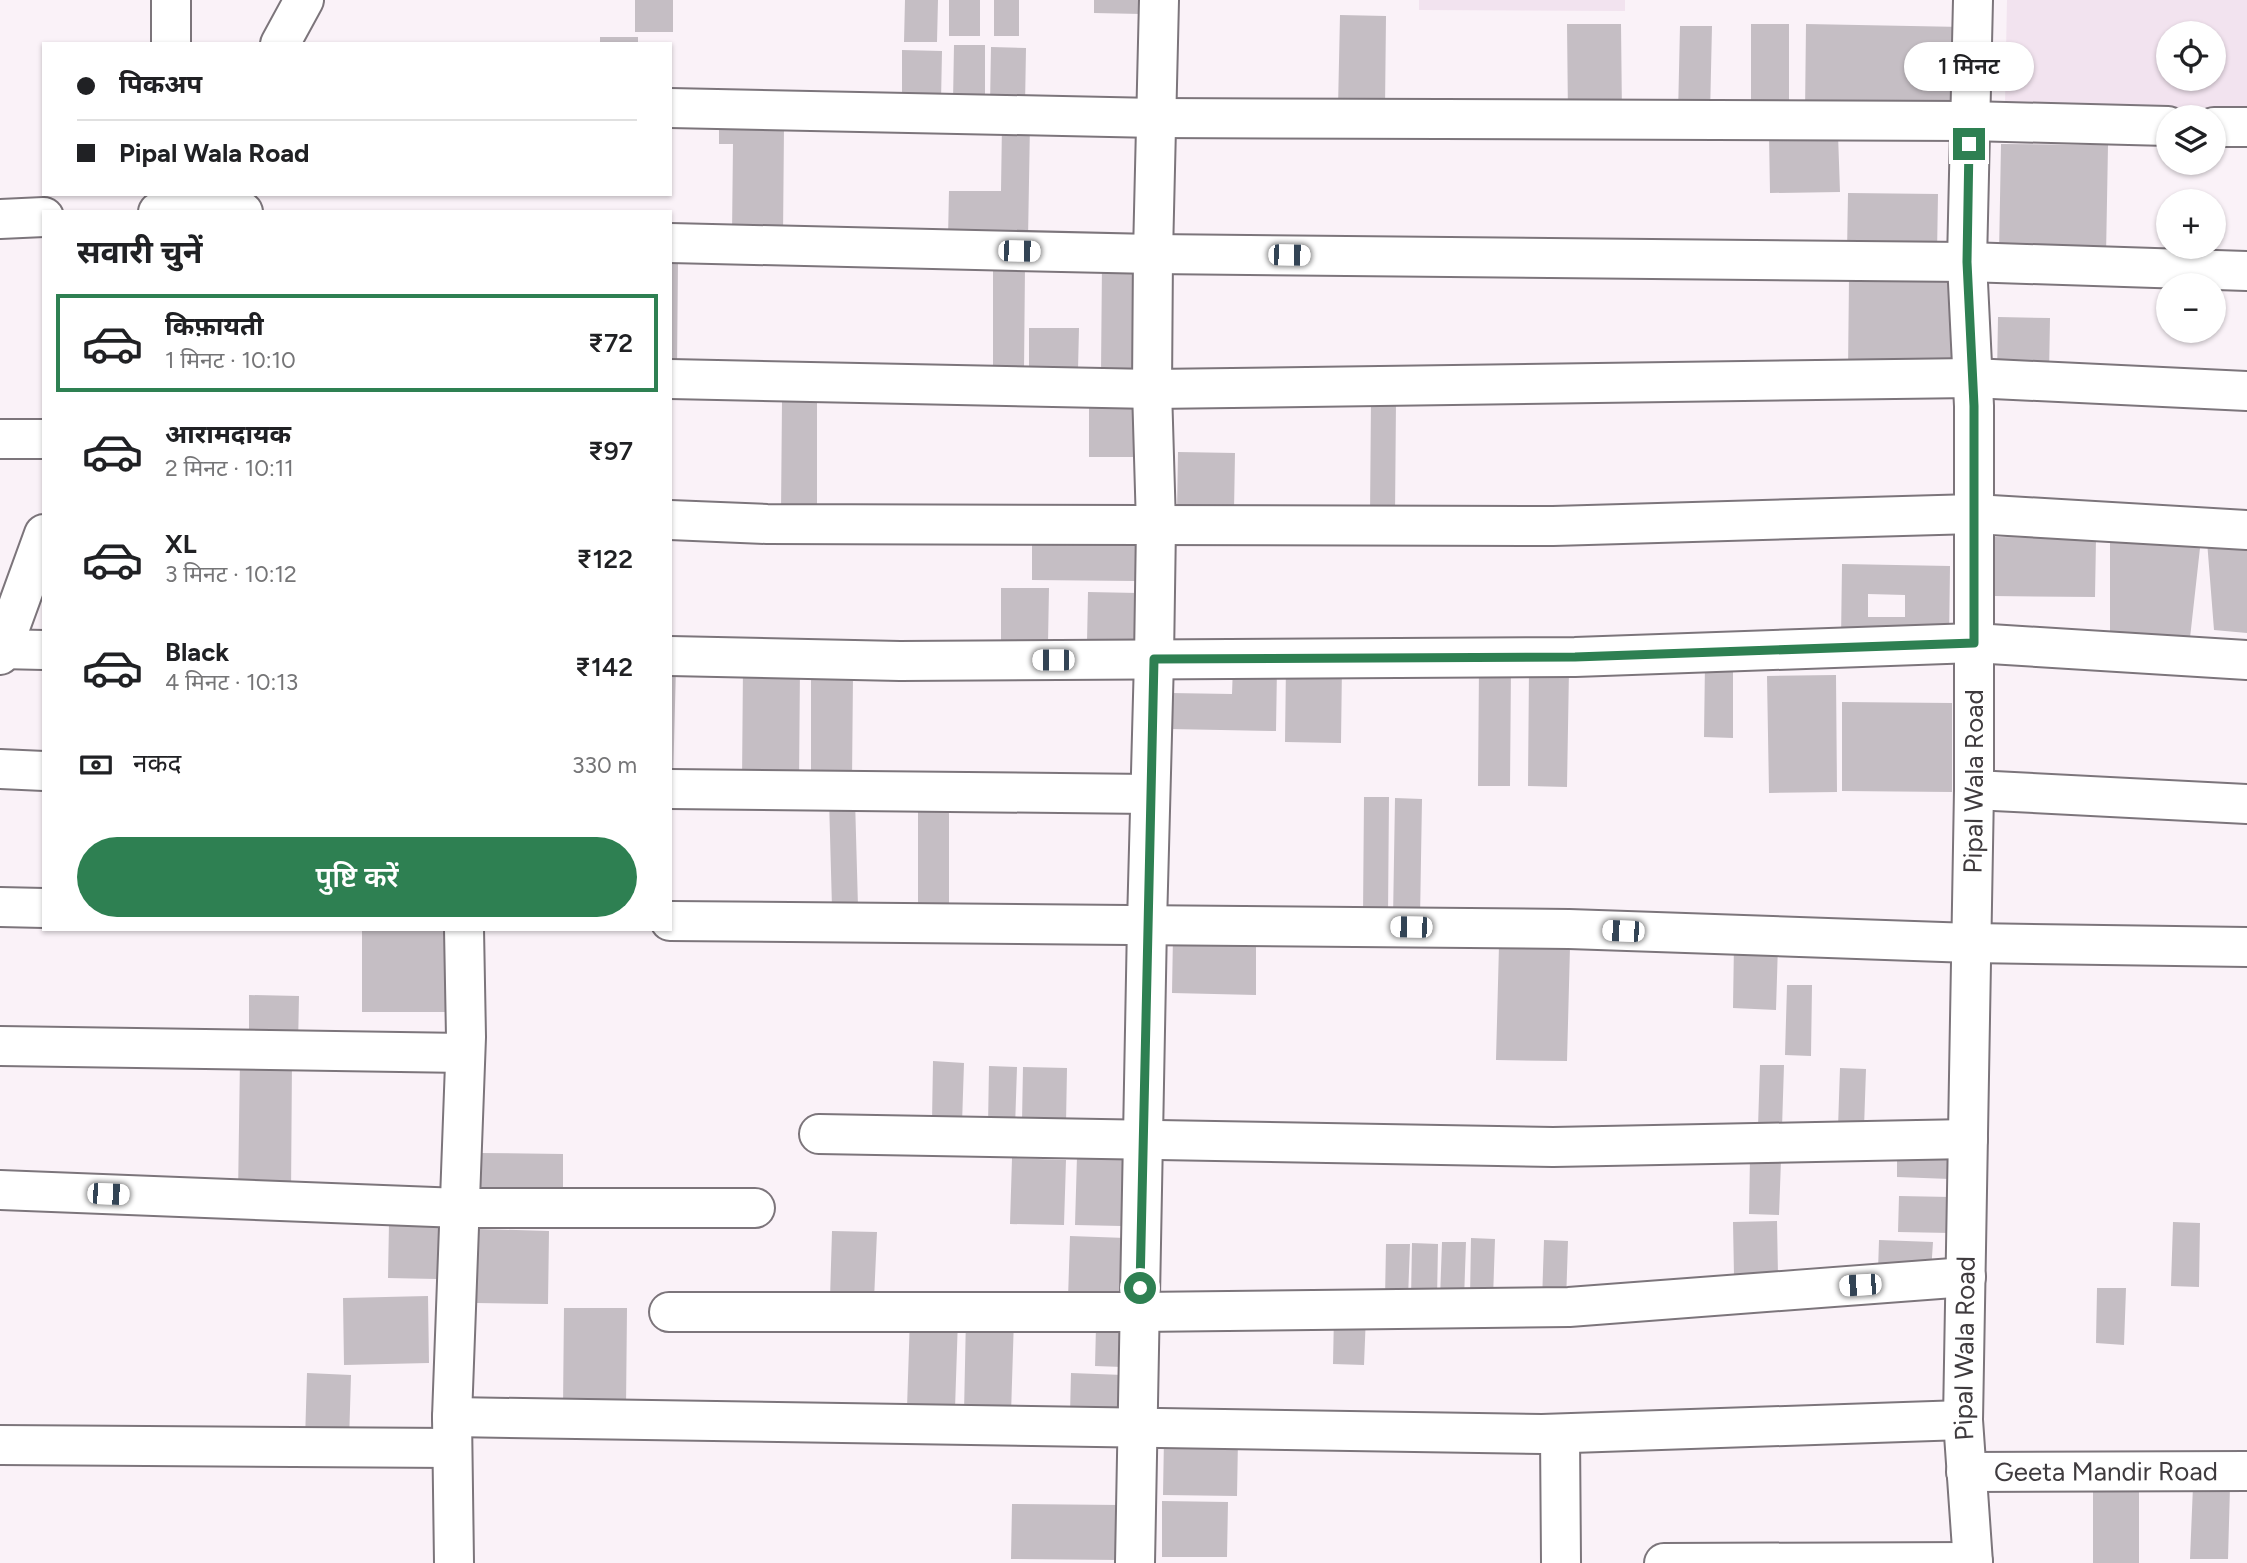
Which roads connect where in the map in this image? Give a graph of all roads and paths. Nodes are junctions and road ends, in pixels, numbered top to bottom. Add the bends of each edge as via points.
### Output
1 (171, 0) edge
2 (304, 0) edge
3 (1158, 0) edge
4 (1973, 0) edge
5 (171, 42) edge
6 (282, 42) edge
7 (672, 108) edge
8 (1156, 118) junction
9 (1969, 121) junction
10 (2156, 125) edge
11 (2226, 127) edge
12 (2247, 127) edge
13 (187, 204) edge
14 (165, 210) edge
15 (229, 210) edge
16 (42, 217) edge
17 (0, 219) edge
18 (672, 243) edge
19 (1153, 254) junction
20 (1967, 262) junction
21 (2247, 271) edge
22 (1972, 378) junction
23 (672, 379) edge
24 (1152, 389) junction
25 (2247, 391) edge
26 (0, 439) edge
27 (42, 439) edge
28 (1974, 514) junction
29 (672, 520) edge
30 (1156, 525) junction
31 (2247, 530) edge
32 (42, 539) edge
33 (1974, 643) junction
34 (42, 650) edge
35 (1, 651) edge
36 (672, 656) edge
37 (1154, 659) junction
38 (2247, 660) edge
39 (0, 769) edge
40 (42, 771) edge
41 (672, 789) edge
42 (1974, 790) junction
43 (1150, 794) junction
44 (2247, 804) edge
45 (0, 907) edge
46 (42, 908) edge
47 (672, 921) edge
48 (1147, 924) junction
49 (464, 931) edge
50 (1971, 943) junction
51 (2247, 947) edge
52 (0, 1046) edge
53 (465, 1053) junction
54 (819, 1133) dead end
55 (1143, 1139) junction
56 (1968, 1139) junction
57 (0, 1190) edge
58 (460, 1208) junction
59 (755, 1208) dead end
60 (1966, 1277) junction
61 (669, 1312) dead end
62 (1139, 1312) junction
63 (1963, 1420) junction
64 (1137, 1426) junction
65 (452, 1432) junction
66 (1560, 1434) junction
67 (0, 1445) edge
68 (2247, 1471) edge
69 (1966, 1472) junction
70 (1973, 1562) edge
71 (454, 1563) edge
72 (1135, 1563) edge
73 (1561, 1563) edge
74 (1664, 1563) edge

1 - 5 street
2 - 6 street
3 - 8 street
4 - 9 street, Pipal Wala Road
7 - 8 street
8 - 9 street
8 - 19 street
9 - 10 street
9 - 20 street, Pipal Wala Road
11 - 12 street
13 - 14 street
13 - 15 street
16 - 17 street
18 - 19 street
19 - 20 street
19 - 24 street
20 - 21 street
20 - 22 street, Pipal Wala Road
22 - 24 street
22 - 25 street
22 - 28 street, Pipal Wala Road
23 - 24 street
24 - 30 street
26 - 27 street
28 - 30 street via 1553,526
28 - 31 street
28 - 33 street, Pipal Wala Road
29 - 30 street
30 - 37 street
32 - 35 street
33 - 37 street via 1575,657
33 - 38 street
33 - 42 street, Pipal Wala Road
34 - 35 street
36 - 37 street via 900,661
37 - 43 street
39 - 40 street
41 - 43 street
42 - 44 street
42 - 50 street, Pipal Wala Road
43 - 48 street
45 - 46 street
47 - 48 street
48 - 50 street via 1569,929
48 - 55 street
49 - 53 street
50 - 51 street
50 - 56 street, Pipal Wala Road
52 - 53 street
53 - 58 street
54 - 55 street
55 - 56 street via 1553,1147
55 - 62 street
56 - 60 street, Pipal Wala Road
57 - 58 street
58 - 59 street
58 - 65 street
60 - 62 street via 1569,1307
60 - 63 street, Pipal Wala Road
61 - 62 street
62 - 64 street
63 - 66 street
63 - 69 street, Pipal Wala Road
64 - 65 street
64 - 66 street
64 - 72 street
65 - 67 street
65 - 71 street
66 - 73 street
68 - 69 street, Geeta Mandir Road
69 - 70 street, Pipal Wala Road
70 - 74 street

